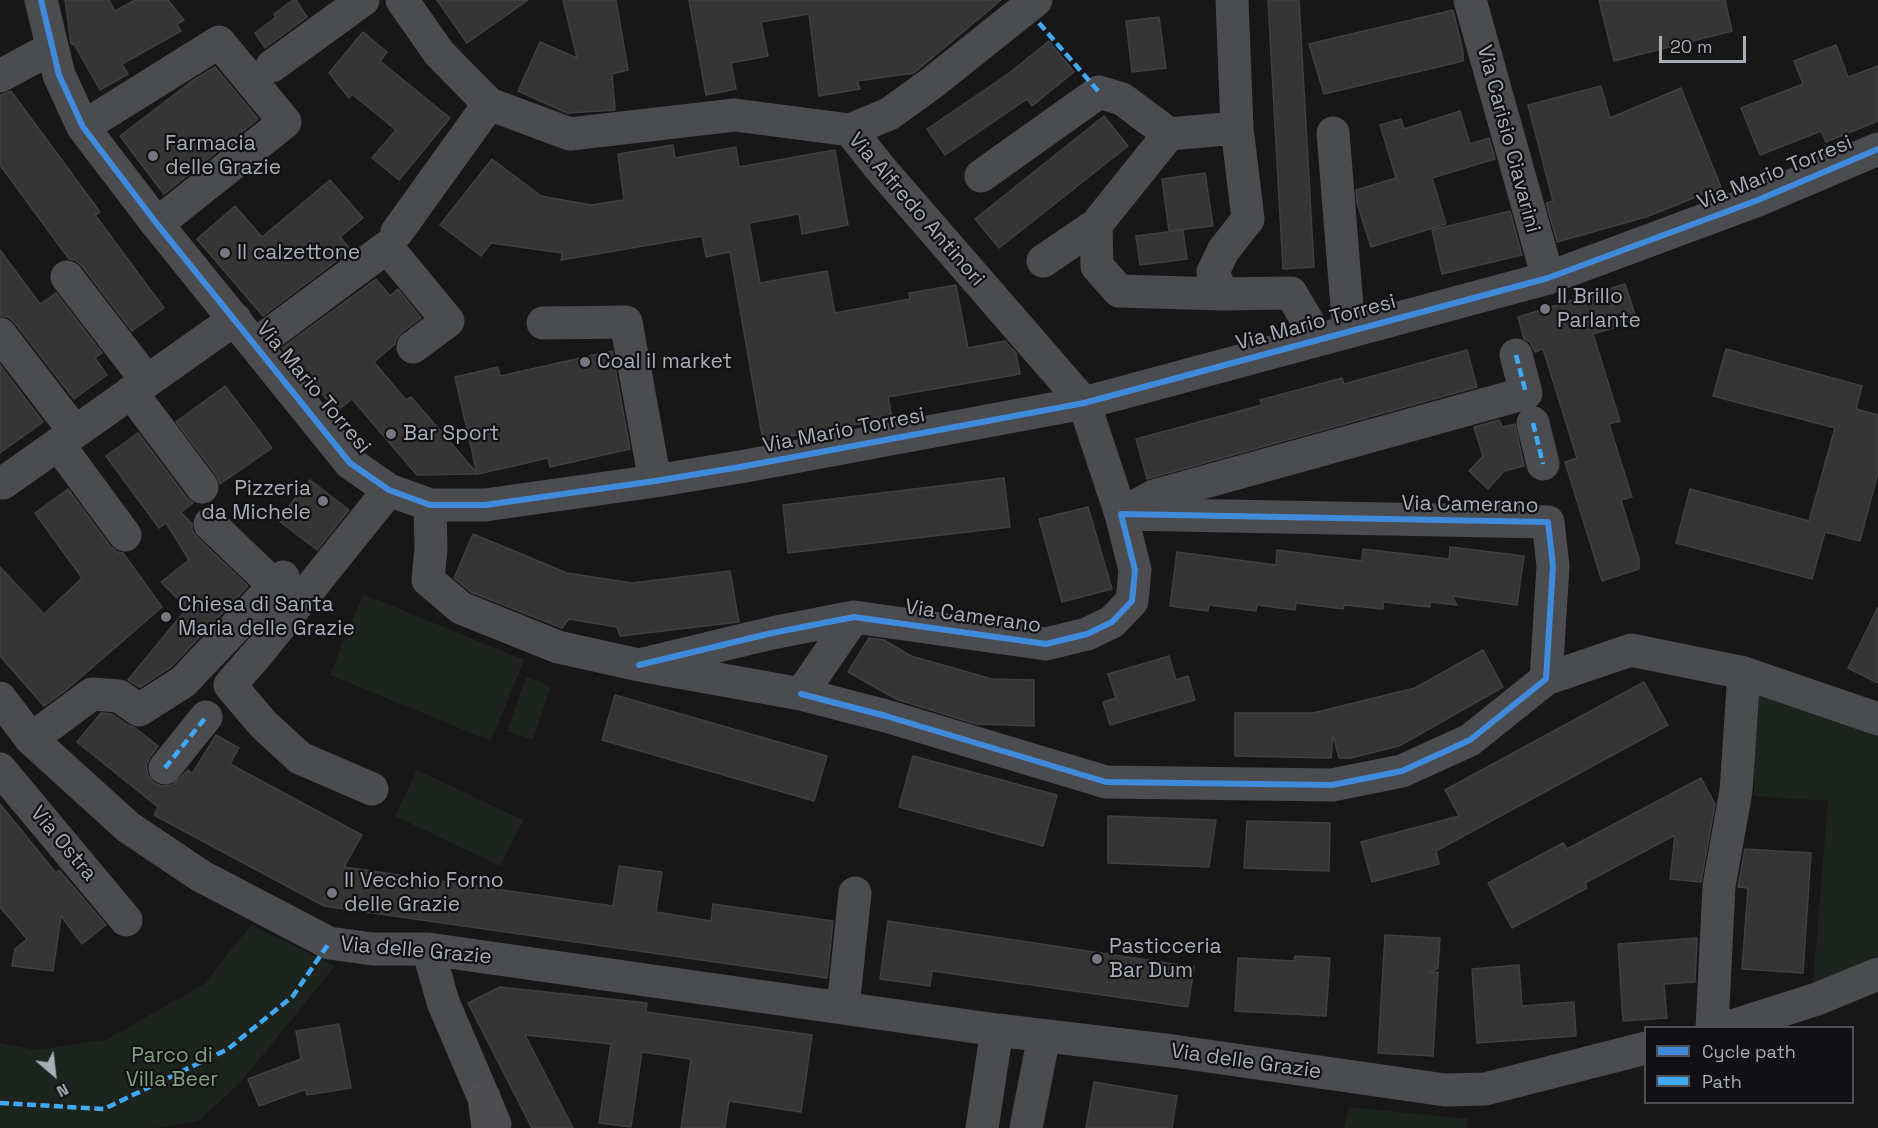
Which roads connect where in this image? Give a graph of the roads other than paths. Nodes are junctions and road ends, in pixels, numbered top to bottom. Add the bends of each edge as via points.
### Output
1 (41, 0) edge
2 (363, 0) edge
3 (402, 0) edge
4 (1036, 0) edge
5 (1232, 0) edge
6 (1470, 0) edge
7 (52, 48) junction
8 (272, 66) dead end
9 (0, 76) edge
10 (489, 104) junction
11 (83, 127) junction
12 (1237, 128) junction
13 (850, 130) junction
14 (1333, 133) dead end
15 (1168, 135) junction
16 (1878, 149) edge
17 (981, 176) dead end
18 (157, 224) junction
19 (1096, 225) junction
20 (397, 232) dead end
21 (1043, 261) dead end
22 (68, 277) dead end
23 (1548, 278) junction
24 (1222, 294) junction
25 (235, 319) junction
26 (543, 323) dead end
27 (1349, 331) junction
28 (0, 334) edge
29 (1318, 339) junction
30 (255, 345) junction
31 (413, 347) dead end
32 (1516, 355) dead end
33 (139, 387) junction
34 (1084, 403) junction
35 (1529, 408) junction
36 (66, 438) junction
37 (1543, 464) dead end
38 (655, 481) junction
39 (0, 482) edge
40 (202, 487) dead end
41 (389, 490) junction
42 (430, 505) junction
43 (1122, 514) junction
44 (210, 524) dead end
45 (125, 535) dead end
46 (854, 617) junction
47 (639, 664) junction
48 (1744, 673) junction
49 (1546, 679) junction
50 (801, 694) junction
51 (0, 698) edge
52 (0, 714) edge
53 (206, 717) dead end
54 (1878, 719) edge
55 (31, 739) junction
56 (165, 768) dead end
57 (0, 769) edge
58 (372, 789) dead end
59 (855, 893) dead end
60 (126, 920) dead end
61 (428, 949) junction
62 (1878, 974) edge
63 (843, 1007) junction
64 (1712, 1026) edge
65 (1732, 1026) edge
66 (997, 1030) junction
67 (1044, 1036) junction
68 (1644, 1049) edge
69 (486, 1112) edge
70 (497, 1128) edge
71 (982, 1128) edge
72 (1026, 1128) edge

1 - 7 street, Via Mario Torresi
2 - 8 street
3 - 10 street, Via Alfredo Antinori via 439,53
4 - 13 street via 889,114
5 - 12 street
6 - 23 street, Via Carisio Ciavarini
7 - 9 street
7 - 11 street, Via Mario Torresi via 59,75
10 - 13 street, Via Alfredo Antinori via 570,134 735,115
10 - 20 street
11 - 18 street, Via Mario Torresi
11 - 18 street via 219,42 285,122
12 - 15 street
12 - 24 street via 1248,219 1222,251 1213,272
13 - 34 street, Via Alfredo Antinori
14 - 27 street
15 - 17 street via 1122,99 1099,92
15 - 19 street
16 - 23 street, Via Mario Torresi via 1758,200
18 - 25 street, Via Mario Torresi
19 - 21 street
19 - 24 street via 1097,266 1119,291
22 - 33 street
23 - 27 street, Via Mario Torresi
24 - 29 street via 1291,293
25 - 30 street, Via Mario Torresi
25 - 33 street
26 - 38 street via 626,322
27 - 29 street, Via Mario Torresi
28 - 36 street
29 - 34 street, Via Mario Torresi
30 - 31 street via 387,247 448,321
30 - 41 street, Via Mario Torresi via 350,463
32 - 35 street, Via Camerano
33 - 36 street
33 - 40 street
34 - 38 street, Via Mario Torresi
34 - 43 street, Via Camerano
35 - 37 street, Via Camerano
35 - 43 street via 1154,496
36 - 39 street
36 - 45 street
38 - 42 street, Via Mario Torresi via 484,505
41 - 42 street, Via Mario Torresi
41 - 58 street via 230,685 263,724 300,758
42 - 47 street, Via Camerano via 428,580 461,608 558,647
43 - 46 street, Via Camerano via 1135,570 1132,601 1112,622 1087,634 1046,644
43 - 49 street, Via Camerano via 1548,522 1553,566
44 - 55 street via 279,581 183,682 139,710 119,696 92,694
46 - 47 street, Via Camerano
46 - 50 street
47 - 50 street, Via Camerano
48 - 49 street, Via Camerano via 1632,650
48 - 54 street, Via Camerano
48 - 64 street via 1736,791 1719,886
49 - 50 street, Via Camerano via 1470,740 1402,771 1332,785 1106,783
51 - 55 street, Via delle Grazie
52 - 55 street
53 - 56 street
55 - 61 street, Via delle Grazie via 119,820 201,876 329,943 373,949
57 - 60 street, Via Ostra
59 - 63 street
61 - 63 street, Via delle Grazie
61 - 69 street via 443,1002
62 - 65 street via 1817,999
63 - 66 street, Via delle Grazie
66 - 67 street, Via delle Grazie
66 - 71 street
67 - 68 street, Via delle Grazie via 1445,1090 1485,1089
67 - 72 street
69 - 70 street

